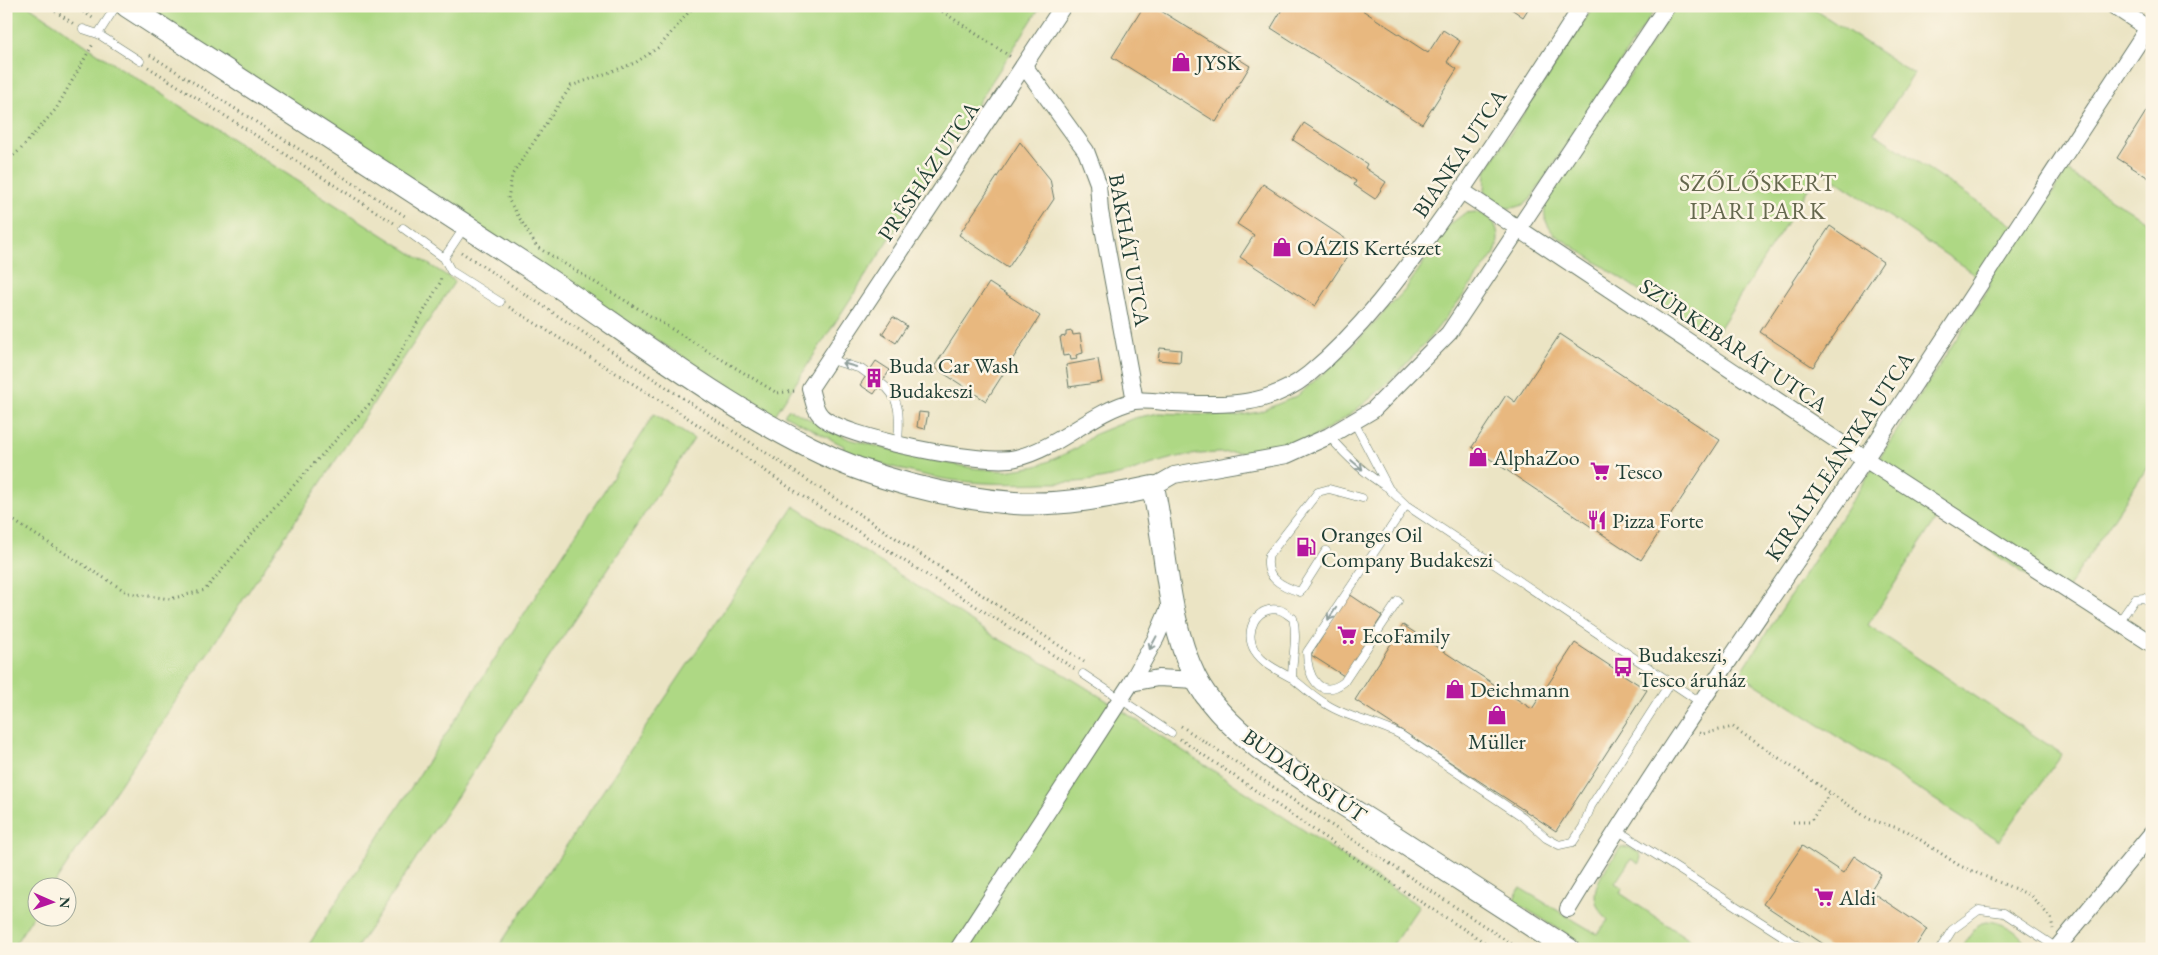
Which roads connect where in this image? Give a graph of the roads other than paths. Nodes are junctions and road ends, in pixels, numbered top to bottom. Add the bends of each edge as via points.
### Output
1 (116, 6) edge
2 (127, 6) edge
3 (1063, 6) edge
4 (1582, 6) edge
5 (1667, 6) edge
6 (2114, 6) edge
7 (83, 29) road end
8 (2150, 30) edge
9 (98, 34) junction
10 (140, 61) road end
11 (1025, 67) junction
12 (1462, 191) junction
13 (465, 226) junction
14 (402, 228) road end
15 (1520, 230) junction
16 (444, 258) junction
17 (500, 302) road end
18 (828, 359) junction
19 (868, 374) dead end
20 (881, 383) dead end
21 (1135, 401) junction
22 (1352, 420) junction
23 (1329, 436) junction
24 (898, 444) junction
25 (1865, 459) junction
26 (1153, 487) junction
27 (1389, 488) junction
28 (1362, 498) dead end
29 (1406, 506) junction
30 (1326, 551) dead end
31 (1172, 601) junction
32 (1398, 601) dead end
33 (2152, 604) edge
34 (2119, 622) junction
35 (2152, 644) edge
36 (1083, 674) road end
37 (1292, 678) junction
38 (1196, 680) junction
39 (1131, 682) junction
40 (1670, 683) junction
41 (1121, 698) junction
42 (1700, 702) junction
43 (1171, 733) road end
44 (1617, 830) junction
45 (2152, 833) edge
46 (1568, 909) dead end
47 (958, 949) edge
48 (1568, 949) edge
49 (1802, 949) edge
50 (1940, 949) edge
51 (2057, 949) edge

1 - 9 lane
2 - 13 main road
3 - 11 street, PRÉSHÁZ UTCA
4 - 12 street, BIANKA UTCA
5 - 15 street
6 - 8 street
7 - 9 lane
8 - 25 street, KIRÁLYLEÁNYKA UTCA
9 - 10 lane
11 - 18 street, PRÉSHÁZ UTCA
11 - 21 street, BAKHÁT UTCA via 1086,151 1098,183 1100,211
12 - 15 street, SZÜRKEBARÁT UTCA
12 - 21 street, BIANKA UTCA via 1376,307 1335,352 1306,376 1269,398 1239,404
13 - 16 lane
13 - 26 main road via 720,395 812,449 862,469 959,496 1015,503 1071,502
14 - 16 lane
15 - 22 street via 1449,333 1373,410
15 - 25 street, SZÜRKEBARÁT UTCA
16 - 17 lane via 451,271
19 -> 18 lane
18 - 24 street, BIANKA UTCA via 810,388 814,405 822,417 839,428
20 - 24 lane via 900,408
21 - 24 street, BIANKA UTCA via 1082,424 1040,451 1014,459 960,457
22 - 23 street
22 - 27 lane
23 - 26 street via 1287,455 1174,475
23 -> 27 lane via 1345,455
25 - 34 street, SZÜRKEBARÁT UTCA
25 - 42 street, KIRÁLYLEÁNYKA UTCA
26 - 31 main road, BUDAÖRSI ÚT
27 - 29 lane
28 - 30 lane via 1329,489 1318,492 1269,555 1266,565 1270,575 1285,587 1300,592
29 -> 32 lane via 1306,652 1307,665 1317,684 1326,689 1336,688 1344,682
29 - 40 lane
31 - 38 main road, BUDAÖRSI ÚT via 1175,626
31 -> 39 street
33 - 34 lane via 2144,598 2135,599
34 - 35 street, SZÜRKEBARÁT UTCA
36 - 41 lane
37 - 37 lane via 1264,662 1254,650 1250,627 1256,617 1266,611 1280,610 1293,618 1297,632
37 - 40 lane via 1326,705 1401,735 1559,845 1572,842 1583,827 1591,806
38 - 39 street via 1158,678
38 - 48 main road, BUDAÖRSI ÚT via 1234,726 1259,747
39 - 41 street
40 - 42 lane
41 - 43 lane
41 - 47 street
42 - 44 street, KIRÁLYLEÁNYKA UTCA
44 - 46 street, KIRÁLYLEÁNYKA UTCA
44 - 49 lane
45 - 51 street
50 - 51 lane via 1952,930 1979,910 2004,913

